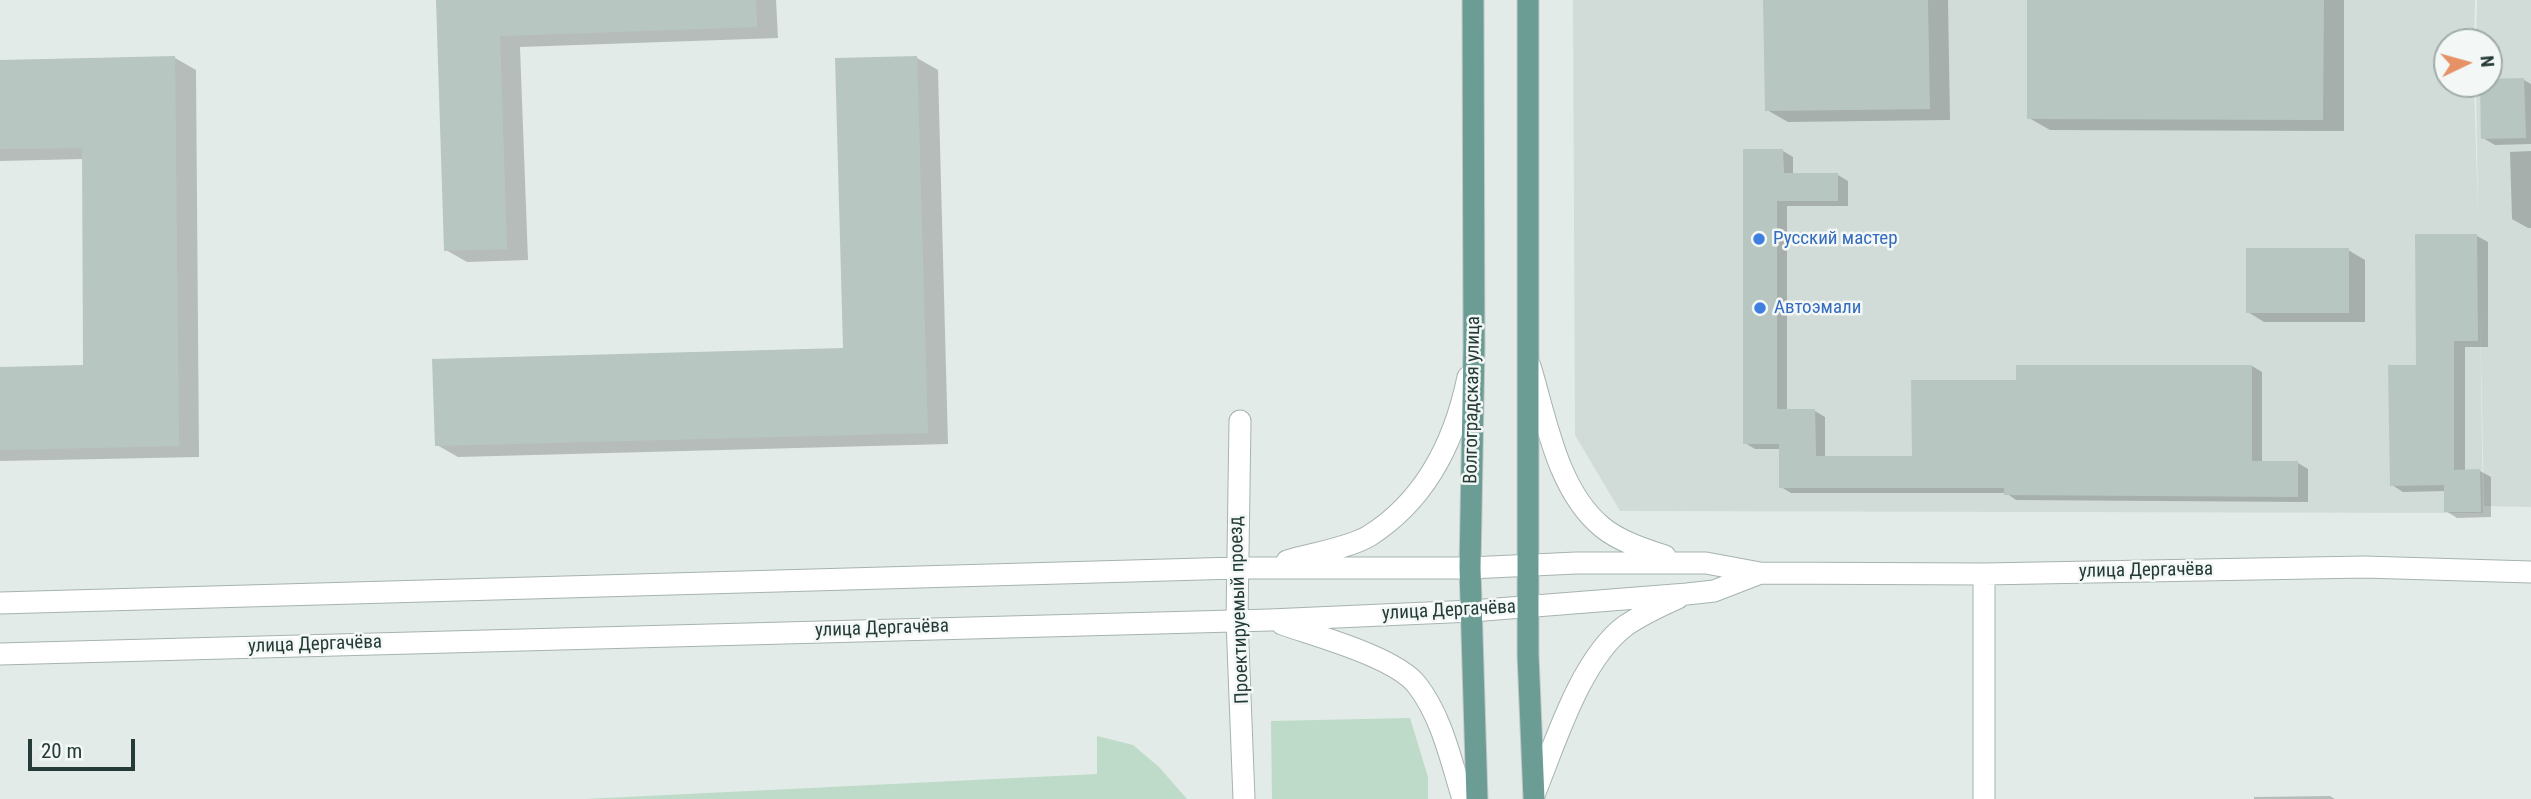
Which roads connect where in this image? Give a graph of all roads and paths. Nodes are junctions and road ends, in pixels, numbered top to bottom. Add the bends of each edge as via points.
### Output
1 (1473, 0) edge
2 (1528, 0) edge
3 (1474, 347) junction
4 (1528, 360) junction
5 (1240, 421) dead end
6 (1683, 562) junction
7 (1530, 566) junction
8 (1237, 568) junction
9 (1264, 568) junction
10 (1470, 568) junction
11 (2531, 572) edge
12 (1760, 573) junction
13 (1984, 574) junction
14 (1687, 594) junction
15 (0, 603) edge
16 (1529, 606) junction
17 (1472, 611) junction
18 (1237, 620) junction
19 (1270, 620) junction
20 (0, 654) edge
21 (1534, 797) edge
22 (1244, 799) edge
23 (1463, 799) edge
24 (1477, 799) edge
25 (1984, 799) edge

1 - 3 main road, Волгоградская улица
2 - 4 main road
3 - 9 street via 1460,418 1447,449 1397,514 1367,537
3 - 10 main road, Волгоградская улица
4 - 6 street via 1557,454 1584,507 1602,527 1623,539
4 - 7 main road
5 - 8 street, Проектируемый проезд
6 - 7 street, улица Дергачёва
6 - 12 street, улица Дергачёва
7 - 10 street, улица Дергачёва
7 - 16 main road
8 - 9 street, улица Дергачёва
8 - 15 street, улица Дергачёва
8 - 18 street, Проектируемый проезд
9 - 10 street, улица Дергачёва
10 - 17 main road, Волгоградская улица
11 - 13 street, улица Дергачёва via 2364,567
12 - 13 street, улица Дергачёва
12 - 14 street, улица Дергачёва via 1714,590
13 - 25 street
14 - 16 street, улица Дергачёва
14 - 21 street via 1624,627 1598,657
16 - 17 street, улица Дергачёва
16 - 21 main road
17 - 19 street, улица Дергачёва
17 - 24 main road, Волгоградская улица
18 - 19 street, улица Дергачёва
18 - 20 street, улица Дергачёва
18 - 22 street, Проектируемый проезд
19 - 23 street via 1362,652 1416,684 1440,726

